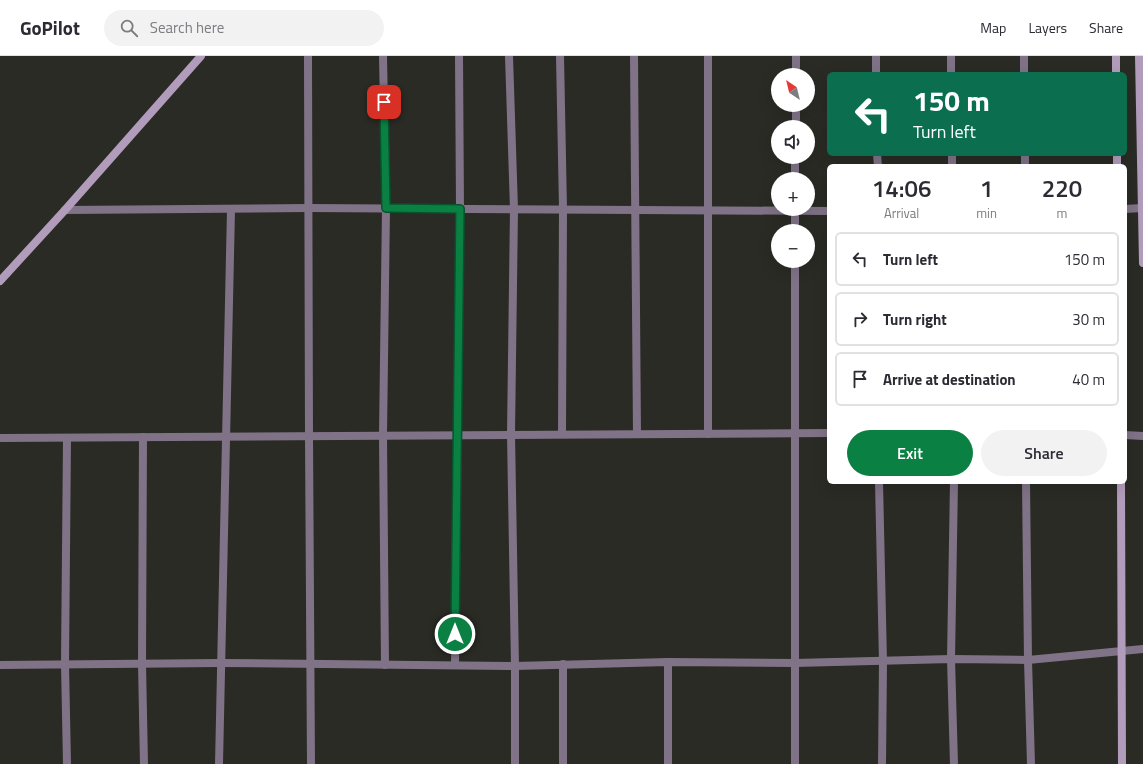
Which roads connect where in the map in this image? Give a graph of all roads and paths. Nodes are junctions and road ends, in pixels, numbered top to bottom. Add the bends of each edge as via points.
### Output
1 (201, 56) edge
2 (308, 56) edge
3 (383, 56) edge
4 (459, 56) edge
5 (510, 56) edge
6 (560, 56) edge
7 (634, 56) edge
8 (708, 56) edge
9 (796, 56) edge
10 (876, 56) edge
11 (951, 56) edge
12 (1024, 56) edge
13 (1116, 56) edge
14 (1139, 56) edge
15 (796, 68) edge
16 (876, 72) edge
17 (951, 72) edge
18 (1024, 72) edge
19 (1116, 72) edge
20 (308, 208) junction
21 (386, 208) junction
22 (1142, 208) junction
23 (231, 209) junction
24 (460, 209) junction
25 (514, 209) junction
26 (563, 209) junction
27 (1127, 209) edge
28 (65, 210) junction
29 (635, 210) junction
30 (709, 210) junction
31 (771, 210) edge
32 (815, 211) edge
33 (827, 211) edge
34 (1143, 263) edge
35 (795, 268) edge
36 (0, 281) edge
37 (827, 433) edge
38 (511, 434) junction
39 (562, 434) junction
40 (637, 434) junction
41 (708, 434) junction
42 (796, 434) junction
43 (383, 435) junction
44 (457, 435) junction
45 (1127, 435) edge
46 (308, 436) junction
47 (1143, 436) edge
48 (143, 437) junction
49 (226, 437) junction
50 (0, 438) edge
51 (68, 438) junction
52 (878, 484) edge
53 (954, 484) edge
54 (1026, 484) edge
55 (1121, 484) edge
56 (1143, 649) edge
57 (1122, 651) junction
58 (951, 659) junction
59 (1028, 660) junction
60 (668, 662) junction
61 (883, 662) junction
62 (221, 663) junction
63 (795, 663) junction
64 (65, 664) junction
65 (142, 664) junction
66 (310, 664) junction
67 (385, 664) junction
68 (563, 664) junction
69 (0, 665) edge
70 (455, 665) junction
71 (515, 666) junction
72 (67, 764) edge
73 (144, 764) edge
74 (220, 764) edge
75 (311, 764) edge
76 (515, 764) edge
77 (563, 764) edge
78 (668, 764) edge
79 (796, 764) edge
80 (882, 764) edge
81 (954, 764) edge
82 (1031, 764) edge
83 (1122, 764) edge

1 - 28 main road
2 - 20 street
3 - 21 street
4 - 24 street
5 - 25 street
6 - 26 street
7 - 29 street
8 - 30 street
9 - 15 street
10 - 16 street
11 - 17 street
12 - 18 street
13 - 19 main road
14 - 22 main road
20 - 21 street
20 - 23 street
20 - 46 street
21 - 24 street
21 - 43 street
22 - 27 street
22 - 34 main road
23 - 28 street
23 - 49 street
24 - 25 street
24 - 44 street
25 - 26 street
25 - 38 street
26 - 29 street
26 - 39 street
28 - 36 main road
29 - 30 street
29 - 40 street
30 - 31 street
30 - 41 street
32 - 33 street
35 - 42 street
37 - 42 street
38 - 39 street
38 - 44 street
38 - 71 street
39 - 40 street
40 - 41 street
41 - 42 street
42 - 63 street
43 - 44 street
43 - 46 street
43 - 67 street
44 - 70 street
45 - 47 street
46 - 49 street
46 - 66 street
48 - 49 street
48 - 51 street
48 - 65 street
49 - 62 street
50 - 51 street
51 - 64 street
52 - 61 street
53 - 58 street
54 - 59 street
55 - 57 main road
56 - 57 street
57 - 59 street
57 - 83 main road
58 - 59 street
58 - 61 street
58 - 81 street
59 - 82 street
60 - 63 street
60 - 68 street
60 - 78 street
61 - 63 street
61 - 80 street
62 - 65 street
62 - 66 street
62 - 74 street
63 - 79 street
64 - 65 street
64 - 69 street
64 - 72 street
65 - 73 street
66 - 67 street
66 - 75 street
67 - 70 street
68 - 71 street
68 - 77 street
70 - 71 street
71 - 76 street

